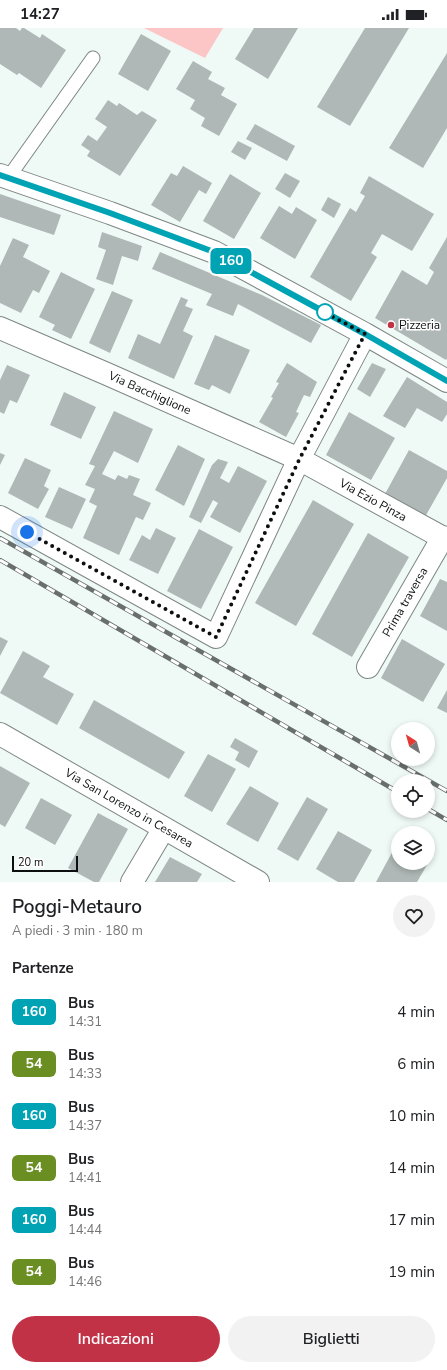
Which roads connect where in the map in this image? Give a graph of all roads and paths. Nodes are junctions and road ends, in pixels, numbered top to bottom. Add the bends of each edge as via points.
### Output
1 (93, 58) dead end
2 (4, 176) edge
3 (0, 328) edge
4 (365, 334) junction
5 (447, 381) edge
6 (299, 460) junction
7 (0, 517) edge
8 (445, 539) edge
9 (368, 668) dead end
10 (0, 734) edge
11 (164, 828) junction
12 (132, 882) edge
13 (258, 882) edge

1 - 2 lane
2 - 4 street via 214,252
3 - 6 street, Via Bacchiglione
4 - 5 street
4 - 6 street
6 - 7 street via 216,637
6 - 8 street, Via Ezio Pinza
8 - 9 street, Prima traversa
10 - 11 street, Via San Lorenzo in Cesarea
11 - 12 street
11 - 13 street, Via San Lorenzo in Cesarea

